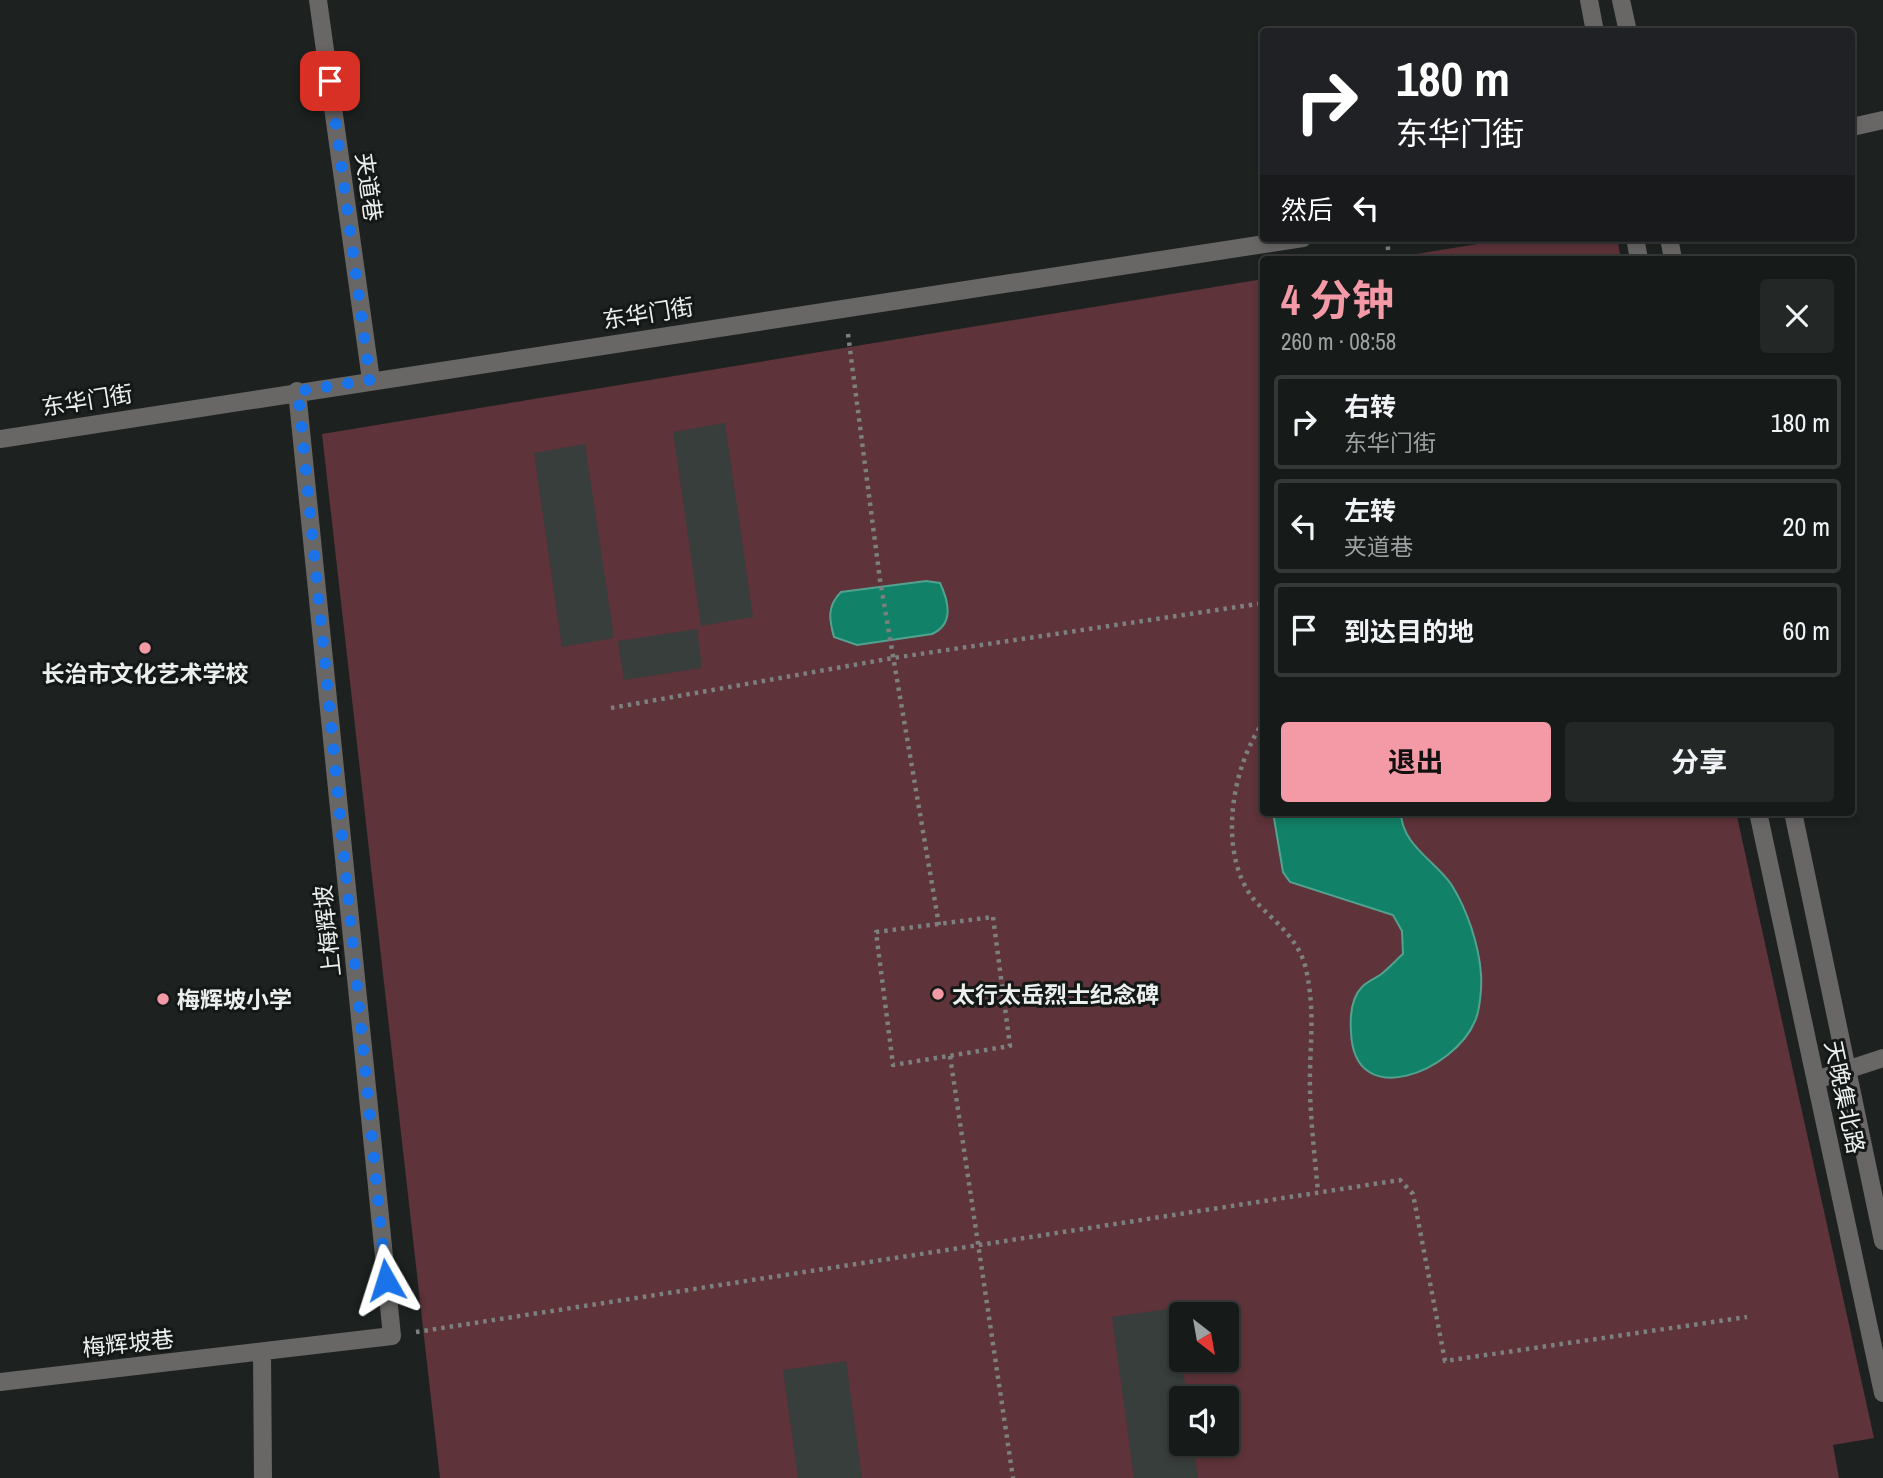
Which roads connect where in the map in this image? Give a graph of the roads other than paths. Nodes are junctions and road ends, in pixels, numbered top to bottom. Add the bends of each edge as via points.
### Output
1 (318, 0) edge
2 (1589, 0) edge
3 (1621, 0) edge
4 (1594, 28) edge
5 (1627, 28) edge
6 (1883, 120) edge
7 (1855, 126) edge
8 (1277, 242) edge
9 (370, 380) junction
10 (298, 391) junction
11 (0, 439) edge
12 (1759, 816) edge
13 (1794, 816) edge
14 (1883, 1058) edge
15 (1847, 1070) junction
16 (1816, 1080) junction
17 (1883, 1241) edge
18 (262, 1352) junction
19 (0, 1382) edge
20 (1883, 1393) edge
21 (263, 1478) edge

1 - 9 street, 夹道巷
2 - 4 street
3 - 5 street
6 - 7 street
8 - 9 street, 东华门街
9 - 10 street, 东华门街
10 - 11 street, 东华门街
10 - 18 street, 上梅辉坡 via 391,1336
12 - 16 street, 天晚集北路
13 - 15 street, 天晚集北路
14 - 15 street
15 - 16 street
15 - 17 street, 天晚集北路
16 - 20 street, 天晚集北路
18 - 19 street, 梅辉坡巷
18 - 21 street

